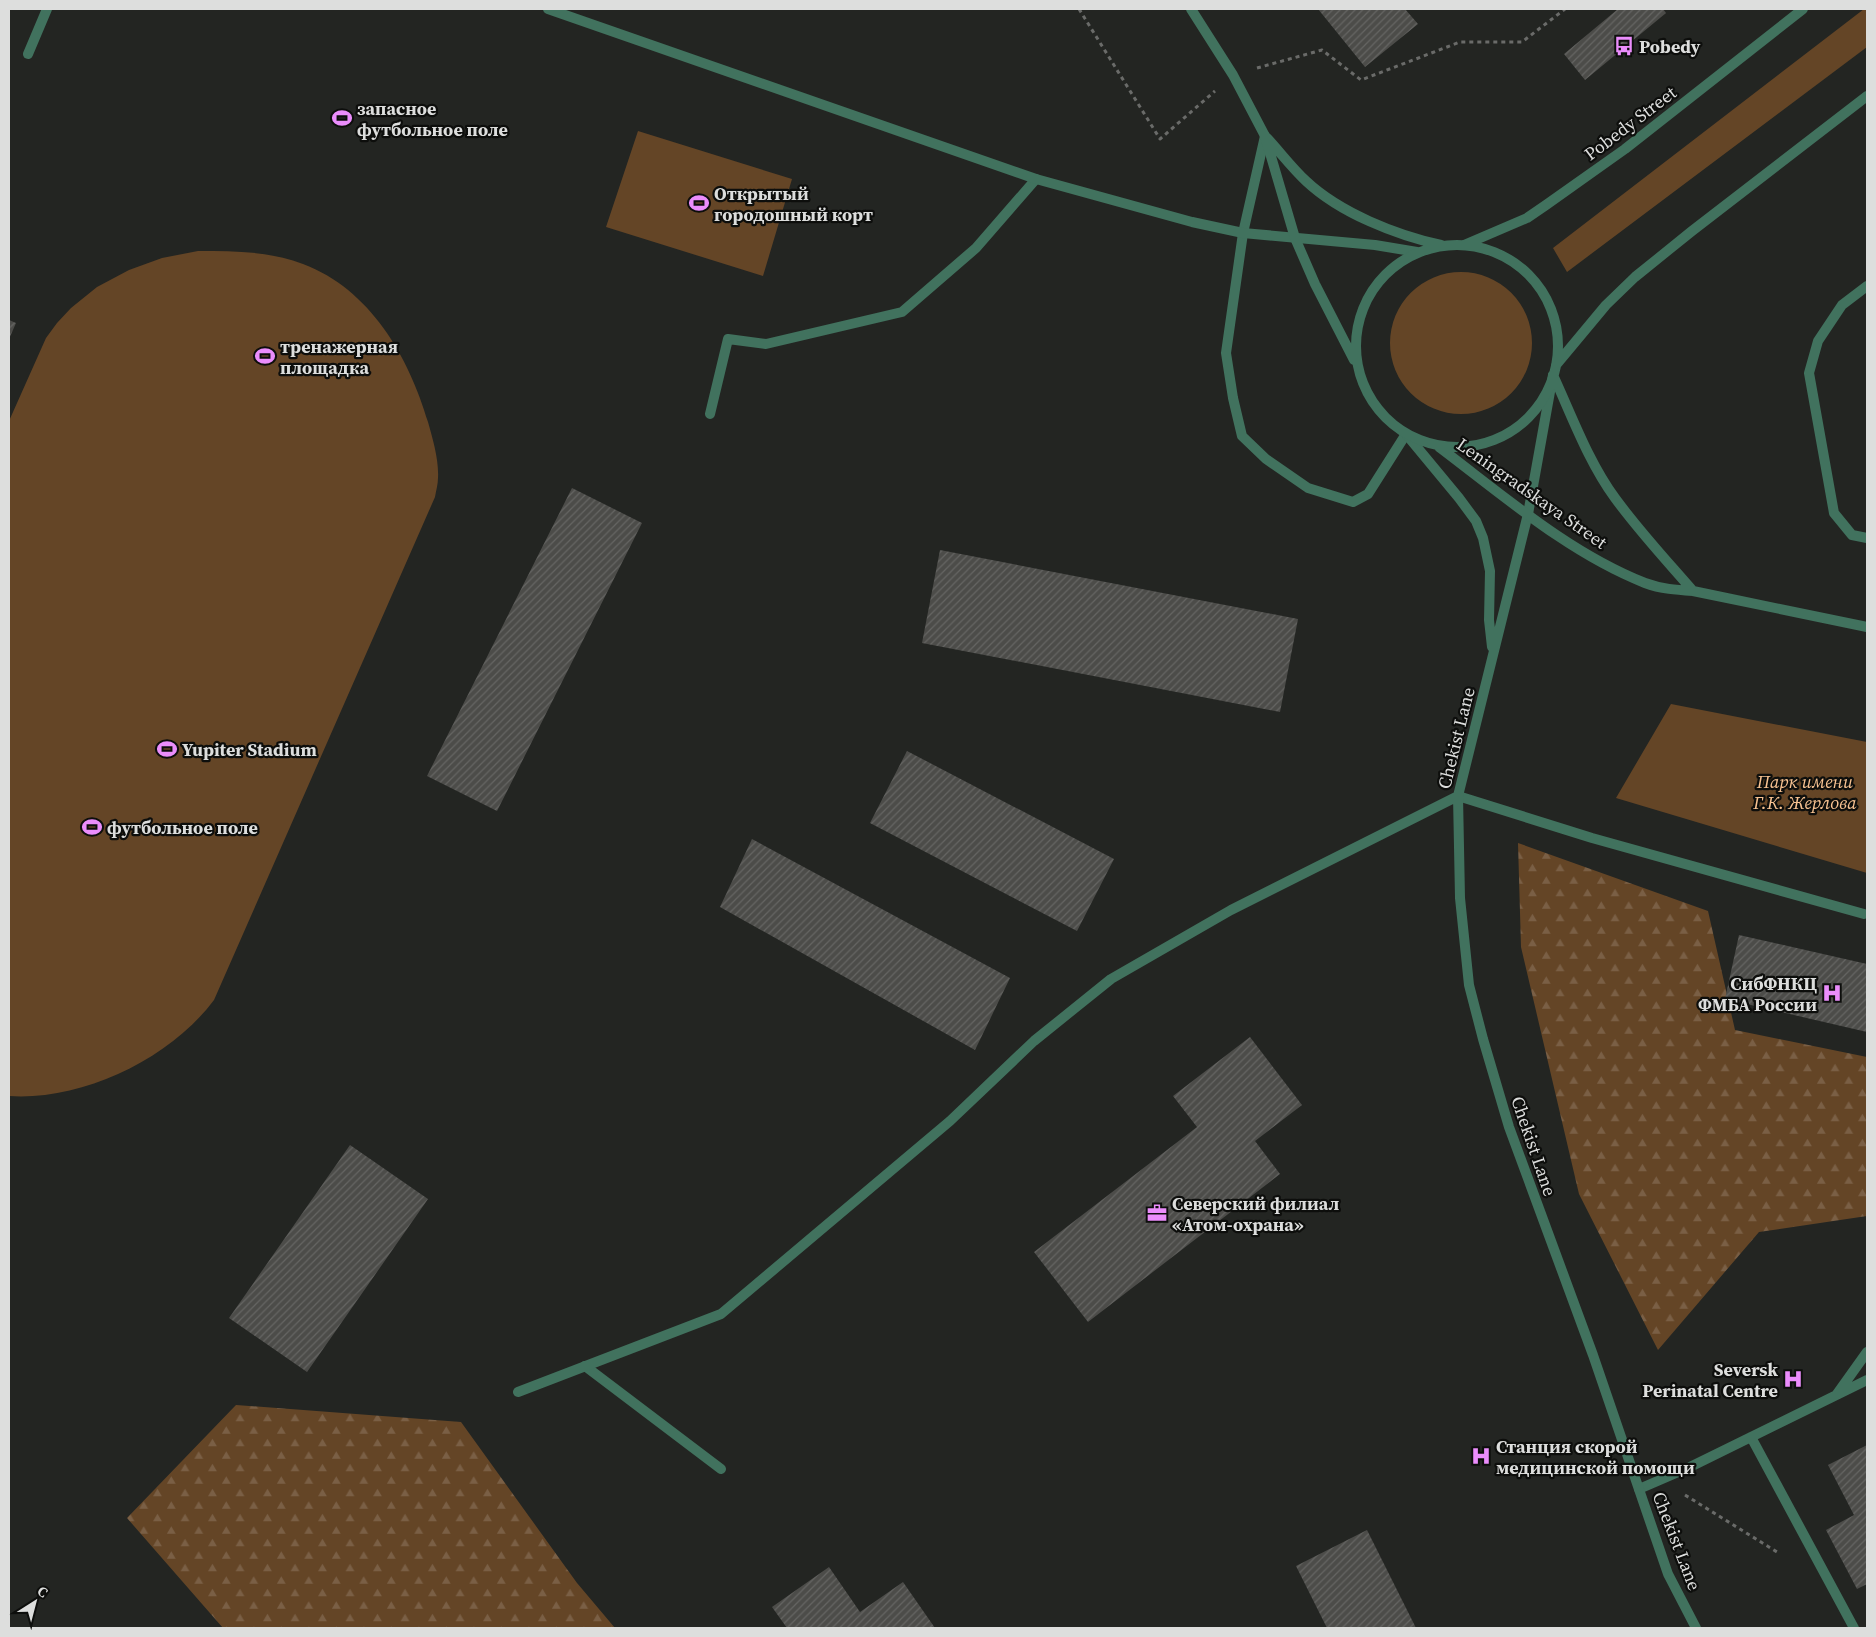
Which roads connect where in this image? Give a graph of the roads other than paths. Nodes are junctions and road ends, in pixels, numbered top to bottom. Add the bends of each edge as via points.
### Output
1 (47, 9) edge
2 (548, 9) edge
3 (1191, 9) edge
4 (1803, 9) edge
5 (28, 54) dead end
6 (1867, 96) edge
7 (1265, 136) junction
8 (1036, 179) junction
9 (1243, 234) junction
10 (1295, 238) junction
11 (1464, 245) junction
12 (1444, 246) junction
13 (1417, 252) junction
14 (1867, 286) edge
15 (1357, 365) junction
16 (1555, 370) junction
17 (710, 414) dead end
18 (1406, 434) junction
19 (1438, 446) junction
20 (1528, 514) junction
21 (1867, 538) edge
22 (1694, 591) junction
23 (1867, 627) edge
24 (1493, 655) junction
25 (1458, 796) junction
26 (1864, 914) dead end
27 (1867, 1352) edge
28 (584, 1366) junction
29 (1867, 1380) edge
30 (518, 1392) dead end
31 (1836, 1394) junction
32 (1751, 1436) junction
33 (721, 1469) dead end
34 (1640, 1489) junction
35 (1696, 1628) edge
36 (1854, 1628) edge

1 - 5 street
2 - 8 street
3 - 7 street via 1233,75
4 - 11 street, Pobedy Street via 1625,149 1546,205 1526,218
6 - 16 street via 1635,277 1606,305
7 - 9 street
7 - 10 street
7 - 12 street via 1306,181 1324,195 1394,231
8 - 9 street
8 - 17 street via 976,248 902,312 766,344 728,339
9 - 10 street
9 - 18 street via 1226,353 1232,398 1242,436 1266,459 1308,488 1353,502 1368,494
10 - 13 street
10 - 15 street via 1314,284
11 - 12 street
11 - 16 street, Chekist Lane via 1499,255 1527,274 1538,286 1553,316 1558,349
12 - 13 street
13 - 15 street via 1382,278 1371,293 1357,328
14 - 21 street via 1842,305 1818,342 1809,373 1834,513 1852,535
15 - 18 street via 1363,386 1374,405
16 - 19 street via 1541,402 1509,433 1468,447
16 - 20 street, Chekist Lane
16 - 22 street, Leningradskaya Street via 1590,458 1614,497
18 - 19 street
18 - 24 street, Chekist Lane via 1459,498 1484,538 1490,570 1489,620
19 - 20 street, Leningradskaya Street
20 - 22 street, Leningradskaya Street via 1596,559 1645,583
20 - 24 street, Chekist Lane
22 - 23 street, Leningradskaya Street
24 - 25 street, Chekist Lane
25 - 26 street via 1592,838
25 - 28 street via 1231,910 1111,979 1034,1042 950,1121 721,1314
25 - 34 street, Chekist Lane via 1460,898 1469,985 1482,1039 1509,1127
27 - 31 street
28 - 30 street
28 - 33 street
29 - 31 street
31 - 32 street
32 - 34 street
32 - 36 street
34 - 35 street, Chekist Lane via 1668,1574

